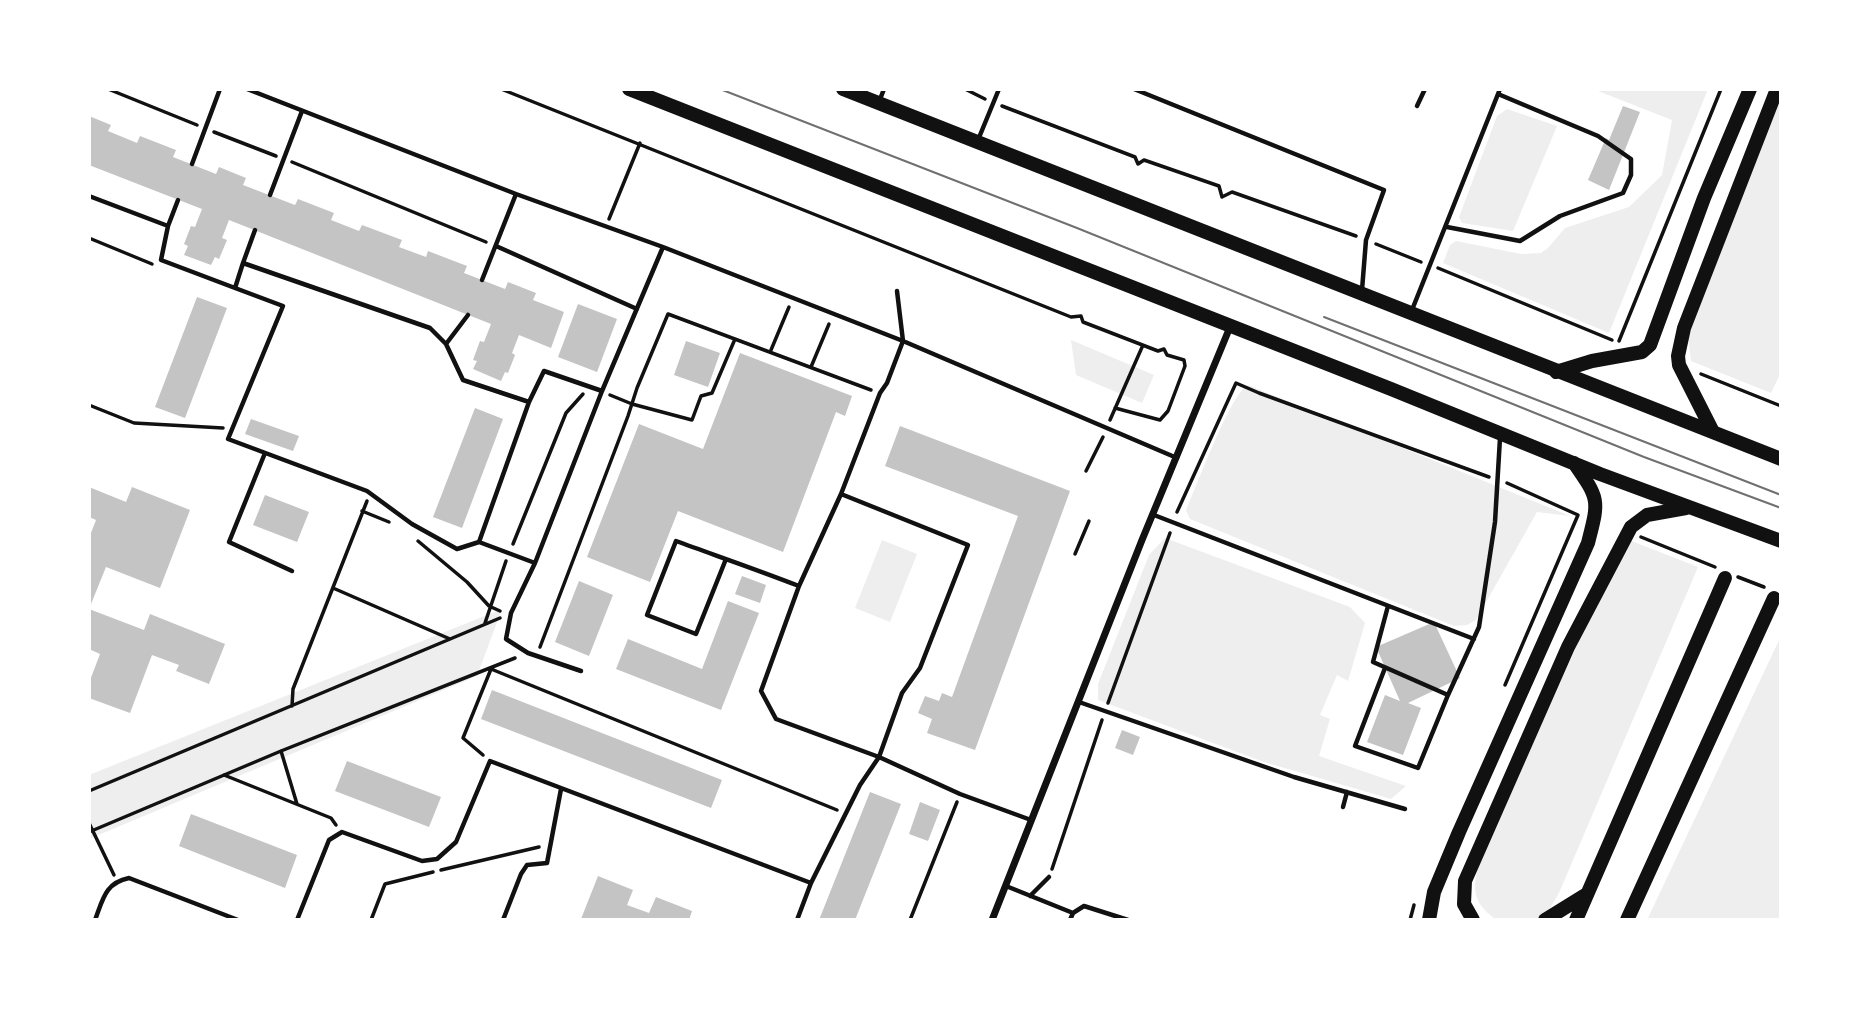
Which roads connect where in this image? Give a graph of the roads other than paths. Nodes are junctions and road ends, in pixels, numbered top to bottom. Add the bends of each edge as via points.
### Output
1 (220, 89) edge
2 (247, 89) edge
3 (629, 89) edge
4 (844, 89) edge
5 (999, 89) edge
6 (1134, 89) edge
7 (1425, 89) edge
8 (1750, 89) edge
9 (1777, 89) edge
10 (1499, 92) edge
11 (881, 96) edge
12 (1417, 106) dead end
13 (302, 111) junction
14 (978, 142) junction
15 (192, 164) dead end
16 (516, 194) junction
17 (270, 195) dead end
18 (89, 196) edge
19 (178, 200) dead end
20 (168, 226) junction
21 (1447, 227) junction
22 (255, 230) dead end
23 (496, 246) junction
24 (663, 247) junction
25 (243, 263) junction
26 (482, 280) dead end
27 (235, 288) junction
28 (898, 291) dead end
29 (1362, 295) junction
30 (637, 309) junction
31 (1411, 313) junction
32 (468, 315) dead end
33 (1230, 327) junction
34 (903, 341) junction
35 (446, 344) junction
36 (1556, 372) junction
37 (602, 391) junction
38 (529, 402) junction
39 (1713, 432) junction
40 (1500, 433) junction
41 (265, 453) junction
42 (1178, 458) junction
43 (1781, 460) edge
44 (1574, 462) junction
45 (841, 494) junction
46 (1689, 508) junction
47 (1154, 515) junction
48 (1781, 541) edge
49 (479, 542) junction
50 (726, 559) junction
51 (535, 563) junction
52 (292, 570) dead end
53 (1723, 573) road end
54 (799, 586) junction
55 (1771, 594) road end
56 (1388, 607) junction
57 (1474, 639) junction
58 (1385, 668) junction
59 (581, 671) dead end
60 (1448, 695) junction
61 (1079, 702) junction
62 (879, 757) junction
63 (561, 789) junction
64 (1347, 793) junction
65 (1343, 807) dead end
66 (1405, 809) dead end
67 (1032, 821) junction
68 (1049, 877) road end
69 (811, 883) junction
70 (1005, 886) junction
71 (1588, 893) junction
72 (1030, 896) junction
73 (1636, 900) junction
74 (1073, 913) junction
75 (95, 920) edge
76 (238, 920) edge
77 (297, 920) edge
78 (503, 920) edge
79 (797, 920) edge
80 (992, 920) edge
81 (1070, 920) edge
82 (1128, 920) edge
83 (1429, 920) edge
84 (1473, 920) edge
85 (1545, 920) edge
86 (1576, 920) edge
87 (1627, 920) edge
88 (1636, 920) edge

1 - 15 lane
2 - 13 lane
3 - 33 main road
4 - 11 main road
5 - 14 lane
6 - 29 lane via 1384,190 1366,240
7 - 12 lane
8 - 36 main road via 1650,345 1642,352 1592,360
9 - 39 main road via 1684,328 1678,356
10 - 21 lane
10 - 21 lane via 1598,136 1631,159 1631,175 1623,193 1560,216 1520,241
11 - 14 main road
13 - 16 lane
13 - 17 lane
14 - 29 main road
16 - 23 lane
16 - 24 lane
18 - 20 lane
19 - 20 lane
20 - 27 lane via 161,260
21 - 31 lane
22 - 25 lane
23 - 26 lane
23 - 30 lane
24 - 30 lane
24 - 34 lane
25 - 27 lane
25 - 35 lane via 430,328
27 - 41 lane via 283,306 228,439
28 - 34 lane
29 - 31 main road
30 - 37 lane
31 - 36 main road
32 - 35 lane
33 - 40 main road
33 - 42 street
34 - 42 lane
34 - 45 lane
35 - 38 lane via 463,380
36 - 39 main road
37 - 38 lane via 544,370
37 - 51 lane
38 - 49 lane
39 - 43 main road
40 - 44 main road
40 - 57 lane via 1495,523
41 - 49 lane via 371,493 412,524 457,549
41 - 52 lane via 229,542
42 - 47 street
44 - 46 main road
44 - 83 main road via 1598,506 1588,543 1459,832 1434,892
45 - 54 lane
45 - 62 lane via 968,545 920,668 902,693
46 - 48 main road
46 - 84 main road via 1647,515 1631,527 1567,647 1465,881 1464,904
47 - 56 lane
47 - 61 street
49 - 51 lane
50 - 50 lane via 676,541 647,615 696,634
50 - 54 lane
51 - 59 lane via 511,613 506,639 528,653
53 - 71 main road
54 - 62 lane via 761,691 776,719
55 - 73 main road
56 - 57 lane
56 - 58 lane via 1373,662
57 - 60 lane
58 - 60 lane
58 - 60 lane via 1355,746 1418,768
61 - 64 lane
61 - 67 street
62 - 67 lane
62 - 69 lane
63 - 69 lane
63 - 77 lane via 490,761 456,842 437,859 422,861 342,832 329,840
63 - 78 lane via 547,863 527,866
64 - 65 lane
64 - 66 lane
67 - 70 street
68 - 72 lane
69 - 79 lane
70 - 72 lane
70 - 80 street
71 - 85 main road
71 - 86 main road
72 - 74 lane
73 - 87 main road
73 - 88 main road
74 - 81 lane
74 - 82 lane via 1084,906
75 - 76 lane via 106,891 117,880 129,878

